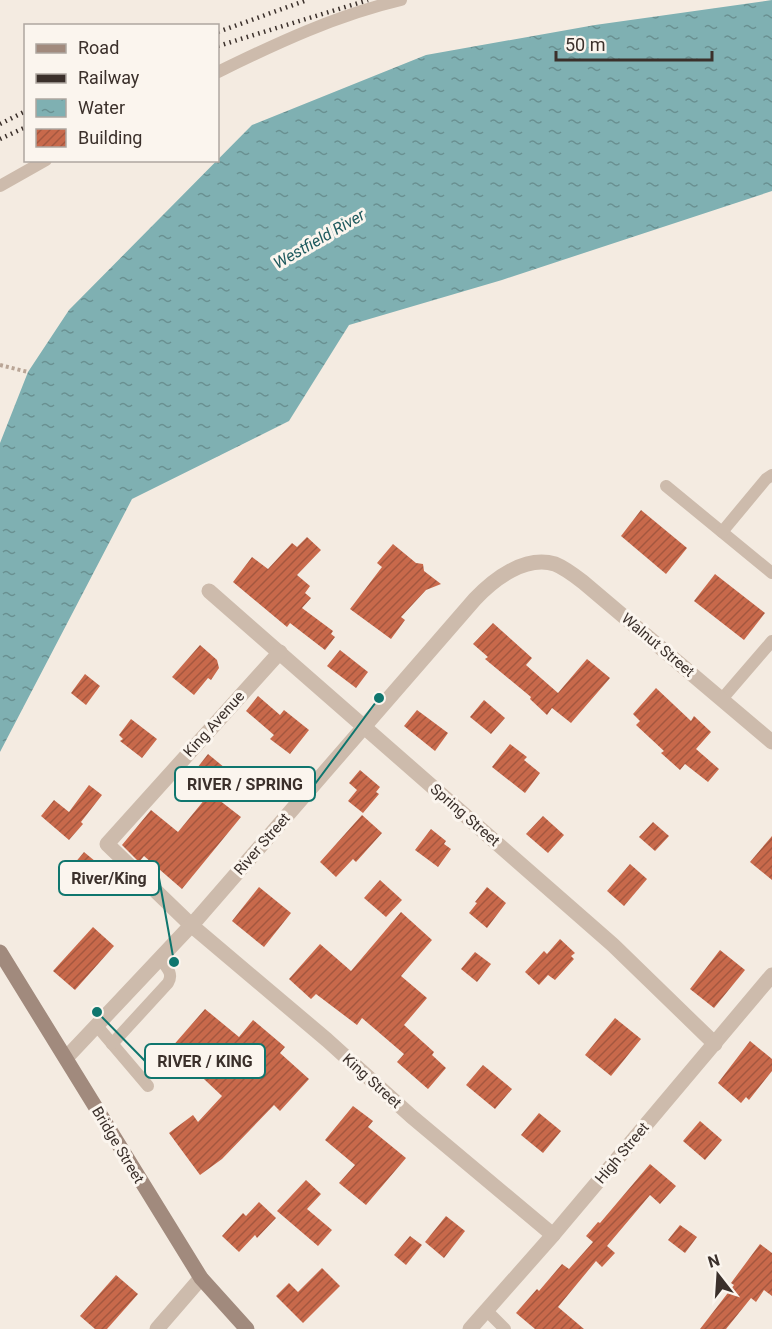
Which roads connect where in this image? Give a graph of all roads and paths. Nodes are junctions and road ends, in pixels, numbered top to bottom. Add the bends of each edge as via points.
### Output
1 (401, 0) edge
2 (219, 72) edge
3 (42, 162) edge
4 (0, 186) edge
5 (0, 365) edge
6 (28, 372) dead end
7 (772, 475) edge
8 (666, 486) dead end
9 (722, 532) junction
10 (537, 563) joint
11 (772, 573) edge
12 (209, 591) dead end
13 (772, 641) edge
14 (280, 652) junction
15 (722, 699) junction
16 (365, 727) junction
17 (772, 742) edge
18 (192, 925) junction
19 (0, 952) edge
20 (160, 958) junction
21 (772, 975) edge
22 (97, 1026) junction
23 (112, 1044) junction
24 (715, 1044) junction
25 (66, 1058) junction
26 (148, 1086) dead end
27 (553, 1235) junction
28 (201, 1278) junction
29 (486, 1310) junction
30 (157, 1329) edge
31 (247, 1329) edge
32 (470, 1329) edge
33 (506, 1329) edge

1 - 2 lane via 299,33
3 - 4 lane
5 - 6 path
7 - 9 lane
8 - 9 lane
9 - 11 lane
10 - 15 street, Walnut Street via 553,564 574,575
10 - 16 street, River Street via 508,573 486,588
12 - 14 street, Spring Street
13 - 15 lane
14 - 16 street, Spring Street
14 - 18 street, King Avenue via 107,844
15 - 17 street, Walnut Street
16 - 18 street, River Street
16 - 24 street, Spring Street via 613,945
18 - 20 street, River Street
18 - 27 street, King Street
19 - 25 main road, Bridge Street
20 - 22 street, River Street
20 - 23 lane via 171,978
21 - 24 street, High Street
22 - 23 lane
22 - 25 street, River Street
23 - 26 lane
24 - 27 street, High Street
25 - 28 main road, Bridge Street
27 - 29 street, High Street
28 - 30 street
28 - 31 main road, Bridge Street
29 - 32 street, High Street
29 - 33 lane

